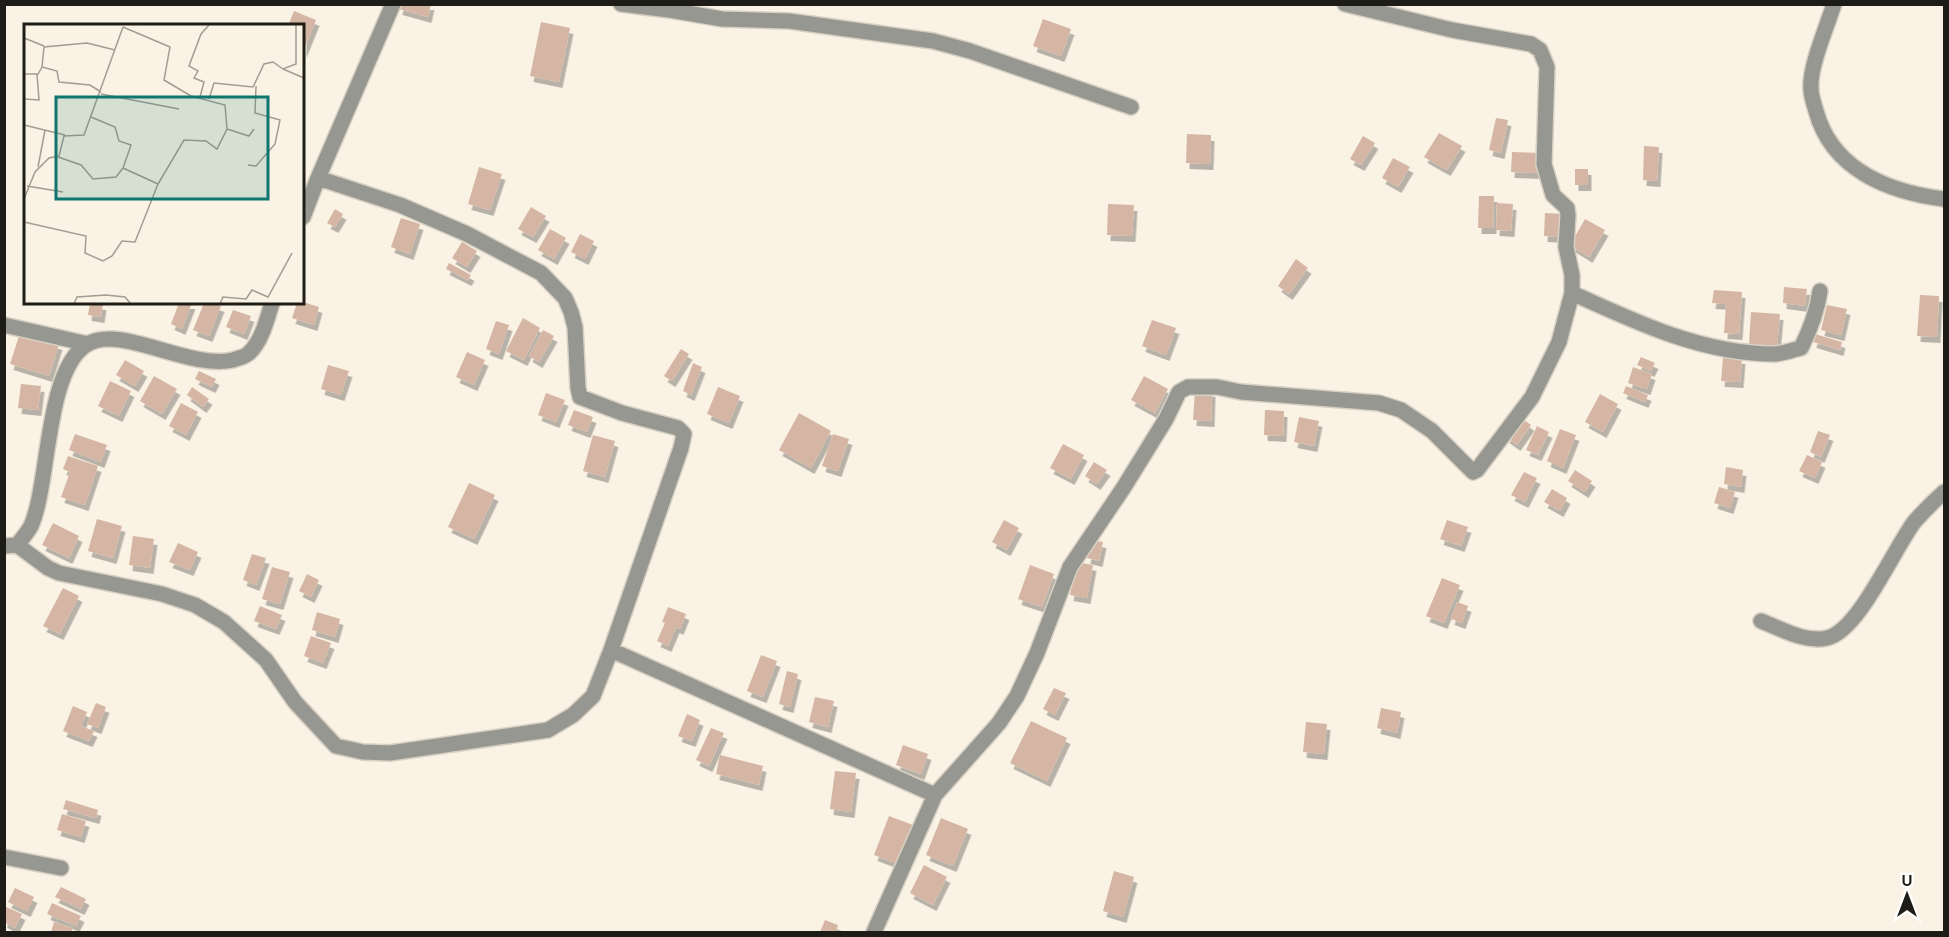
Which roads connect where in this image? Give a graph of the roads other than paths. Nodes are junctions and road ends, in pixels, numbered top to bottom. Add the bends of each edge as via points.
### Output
1 (393, 4) edge
2 (621, 4) edge
3 (1345, 4) edge
4 (1834, 4) edge
5 (1405, 11) edge
6 (1131, 107) dead end
7 (318, 178) junction
8 (1944, 199) edge
9 (304, 214) edge
10 (1820, 291) dead end
11 (1572, 293) junction
12 (272, 304) edge
13 (4, 325) edge
14 (88, 344) junction
15 (1944, 492) edge
16 (11, 545) edge
17 (1761, 621) dead end
18 (611, 650) junction
19 (935, 795) junction
20 (4, 857) edge
21 (61, 868) dead end
22 (874, 933) edge

1 - 7 street
2 - 6 street via 722,19 789,21 933,41
3 - 5 street
4 - 8 street via 1810,88 1821,127 1859,172 1895,189
5 - 11 street via 1452,30 1531,44 1543,55 1547,67 1544,164 1552,195 1567,208 1566,247
7 - 9 street
7 - 18 street via 410,209 541,273 565,298 571,312 580,397 680,429 684,434
10 - 11 street via 1801,348 1776,354 1726,350 1681,338
11 - 19 street via 1559,342 1532,397 1474,472 1432,431 1401,410 1379,403 1217,387 1188,387 1179,392 1124,487 1070,567 1038,653 1017,696 999,723
12 - 14 street via 252,350 230,360 201,360 119,339
13 - 14 street
14 - 16 street via 74,355 63,381 31,525
15 - 17 street via 1916,521 1857,615 1835,634 1803,638
16 - 18 street via 59,573 162,594 195,605 224,622 266,660 295,702 336,746 363,752 390,753 548,730 594,696
18 - 19 street
19 - 22 street
20 - 21 street

